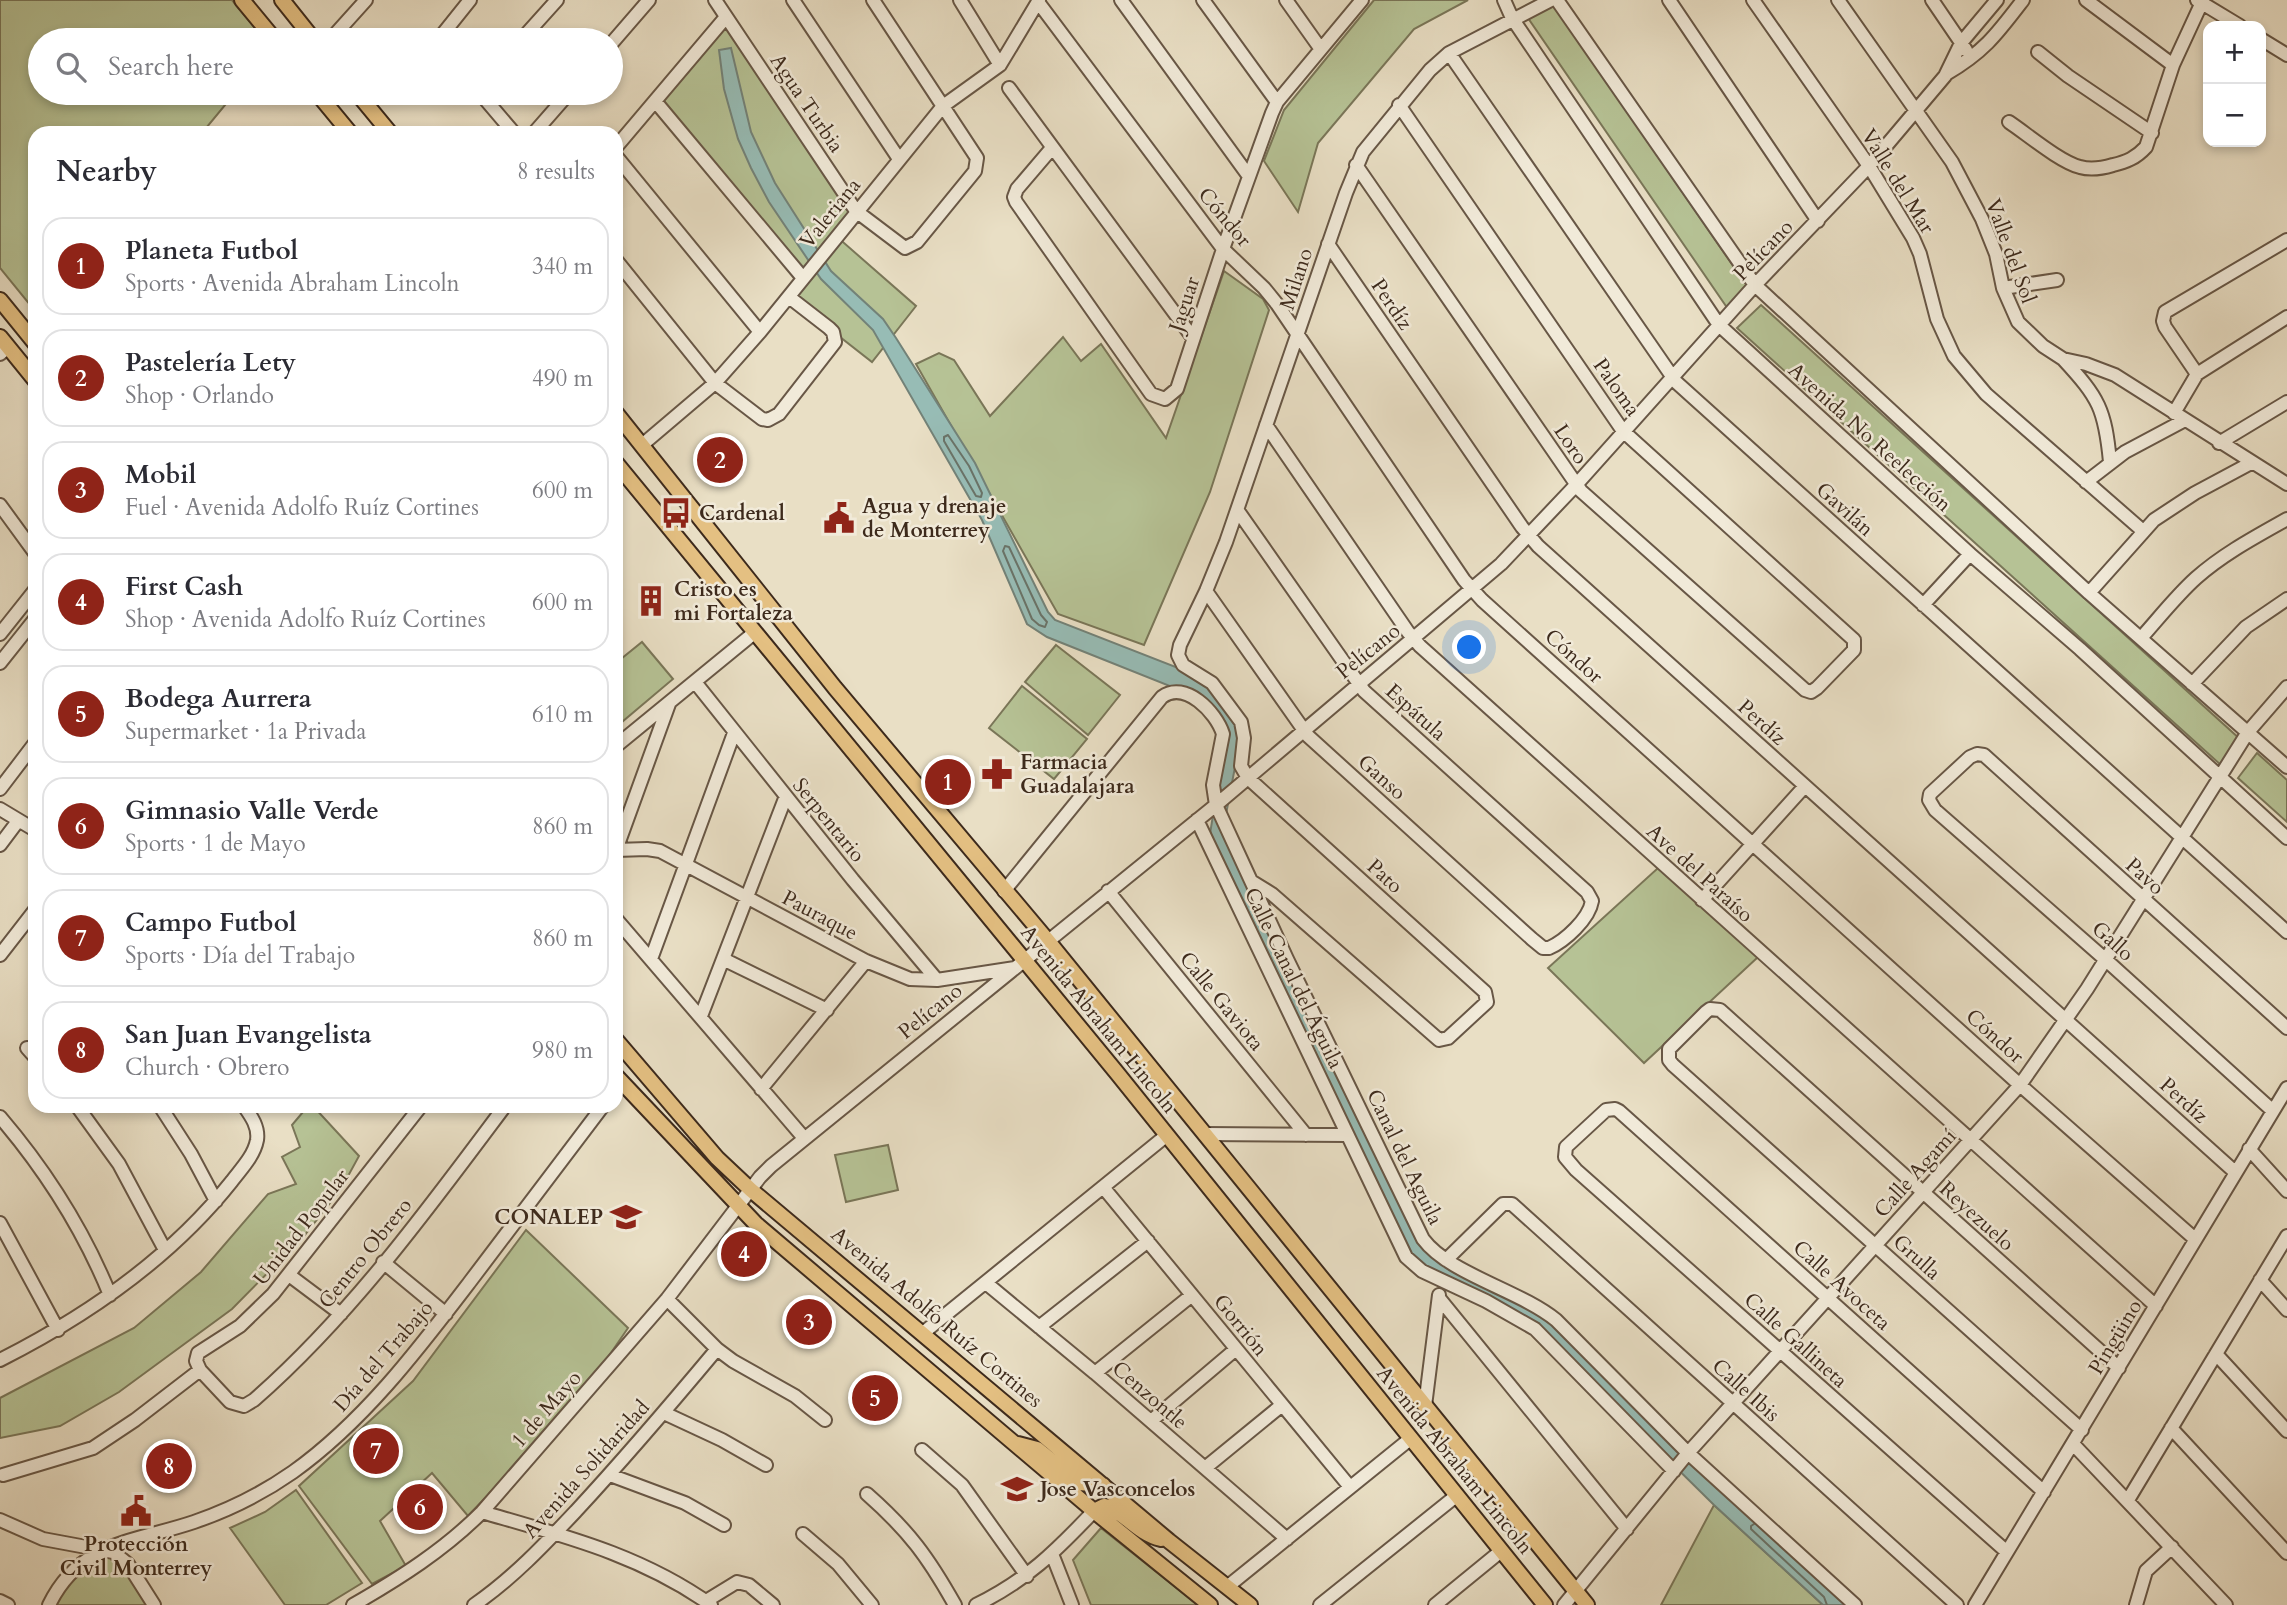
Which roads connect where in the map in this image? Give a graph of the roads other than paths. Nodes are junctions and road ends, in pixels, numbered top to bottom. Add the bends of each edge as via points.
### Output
1 (242, 0) edge
2 (282, 0) edge
3 (366, 0) edge
4 (470, 0) edge
5 (556, 0) edge
6 (649, 0) edge
7 (715, 0) edge
8 (793, 0) edge
9 (873, 0) edge
10 (960, 0) edge
11 (1121, 0) edge
12 (1203, 0) edge
13 (1286, 0) edge
14 (1362, 0) edge
15 (1504, 0) edge
16 (1551, 0) edge
17 (1557, 0) edge
18 (1669, 0) edge
19 (1753, 0) edge
20 (1838, 0) edge
21 (1932, 0) edge
22 (1997, 0) edge
23 (2023, 0) edge
24 (2086, 0) edge
25 (1039, 1) edge
26 (2201, 1) edge
27 (1987, 14) junction
28 (726, 17) junction
29 (1512, 18) junction
30 (2232, 21) edge
31 (2003, 27) junction
32 (265, 28) edge
33 (304, 28) edge
34 (341, 28) edge
35 (448, 28) edge
36 (532, 28) edge
37 (623, 30) edge
38 (2266, 42) edge
39 (1961, 44) junction
40 (1320, 48) junction
41 (2038, 52) dead end
42 (1449, 53) junction
43 (2287, 55) edge
44 (1973, 58) junction
45 (1000, 65) junction
46 (2172, 65) junction
47 (1945, 76) junction
48 (1009, 88) dead end
49 (655, 101) junction
50 (1277, 102) junction
51 (327, 105) edge
52 (367, 105) edge
53 (490, 105) edge
54 (558, 105) edge
55 (1399, 105) junction
56 (943, 106) junction
57 (1914, 110) junction
58 (2009, 122) dead end
59 (343, 126) edge
60 (384, 126) edge
61 (508, 126) edge
62 (540, 126) edge
63 (2152, 134) junction
64 (623, 139) edge
65 (1052, 148) junction
66 (899, 159) junction
67 (623, 165) edge
68 (1356, 165) junction
69 (1869, 166) junction
70 (1248, 175) junction
71 (856, 211) junction
72 (1818, 221) junction
73 (2287, 240) edge
74 (1328, 244) junction
75 (1223, 249) junction
76 (623, 269) edge
77 (803, 278) junction
78 (2057, 280) dead end
79 (1755, 285) junction
80 (2003, 288) junction
81 (789, 297) junction
82 (0, 300) edge
83 (2287, 317) edge
84 (1719, 325) junction
85 (760, 332) junction
86 (28, 334) edge
87 (1298, 336) junction
88 (1193, 338) junction
89 (3, 346) edge
90 (2063, 359) junction
91 (2103, 370) junction
92 (28, 373) edge
93 (2197, 374) junction
94 (1671, 377) junction
95 (715, 383) junction
96 (2090, 388) junction
97 (2287, 402) edge
98 (2179, 416) junction
99 (623, 422) edge
100 (1266, 425) junction
101 (1623, 431) junction
102 (2220, 443) junction
103 (642, 445) junction
104 (2110, 462) junction
105 (2251, 463) junction
106 (623, 472) edge
107 (2086, 482) junction
108 (2287, 484) edge
109 (1576, 485) junction
110 (0, 505) edge
111 (1238, 511) junction
112 (2287, 519) edge
113 (14, 523) junction
114 (28, 531) edge
115 (2143, 531) junction
116 (1529, 536) junction
117 (28, 543) edge
118 (1970, 554) junction
119 (1472, 590) junction
120 (1206, 592) junction
121 (2089, 593) junction
122 (28, 599) edge
123 (2287, 599) edge
124 (1923, 605) junction
125 (28, 628) edge
126 (754, 633) junction
127 (0, 635) edge
128 (2141, 638) junction
129 (1414, 640) junction
130 (0, 663) edge
131 (695, 682) junction
132 (1357, 684) junction
133 (2192, 684) junction
134 (2287, 687) edge
135 (1811, 692) joint
136 (669, 704) junction
137 (1303, 730) junction
138 (2248, 732) junction
139 (734, 733) junction
140 (623, 740) edge
141 (28, 752) edge
142 (2287, 767) edge
143 (1248, 778) junction
144 (2220, 779) junction
145 (1805, 786) junction
146 (0, 789) edge
147 (786, 796) junction
148 (1929, 800) joint
149 (1216, 805) junction
150 (0, 809) edge
151 (1197, 820) junction
152 (18, 821) junction
153 (28, 826) edge
154 (623, 831) edge
155 (2287, 838) edge
156 (2183, 839) junction
157 (1753, 844) junction
158 (0, 845) edge
159 (623, 850) edge
160 (686, 865) junction
161 (1251, 881) junction
162 (1004, 891) junction
163 (1108, 891) junction
164 (746, 897) junction
165 (2143, 900) junction
166 (1702, 901) junction
167 (28, 919) edge
168 (623, 927) edge
169 (2287, 932) edge
170 (1564, 938) joint
171 (1048, 941) junction
172 (0, 956) edge
173 (650, 959) junction
174 (723, 959) junction
175 (2105, 960) junction
176 (866, 961) junction
177 (1020, 964) junction
178 (937, 979) junction
179 (827, 1010) junction
180 (701, 1016) junction
181 (2067, 1020) junction
182 (2287, 1028) edge
183 (623, 1049) edge
184 (1668, 1055) joint
185 (623, 1084) edge
186 (2020, 1085) junction
187 (623, 1088) edge
188 (2287, 1088) edge
189 (761, 1089) junction
190 (2273, 1111) junction
191 (81, 1113) edge
192 (165, 1113) edge
193 (248, 1113) edge
194 (416, 1113) edge
195 (500, 1113) edge
196 (598, 1113) edge
197 (0, 1117) edge
198 (696, 1134) junction
199 (1204, 1134) junction
200 (1167, 1135) junction
201 (1306, 1135) junction
202 (1348, 1135) junction
203 (804, 1138) junction
204 (1970, 1142) junction
205 (2249, 1149) junction
206 (1564, 1152) joint
207 (2235, 1171) junction
208 (1103, 1187) junction
209 (751, 1190) junction
210 (2287, 1191) edge
211 (1923, 1194) junction
212 (216, 1201) junction
213 (738, 1207) junction
214 (0, 1223) edge
215 (2287, 1236) edge
216 (2195, 1239) junction
217 (1148, 1241) junction
218 (1876, 1246) junction
219 (165, 1250) junction
220 (1446, 1260) junction
221 (383, 1262) junction
222 (289, 1275) junction
223 (1441, 1280) junction
224 (2260, 1280) junction
225 (986, 1283) junction
226 (110, 1295) junction
227 (1192, 1295) junction
228 (1438, 1298) junction
229 (1829, 1299) junction
230 (667, 1300) junction
231 (2156, 1306) junction
232 (2287, 1310) edge
233 (341, 1314) junction
234 (446, 1314) junction
235 (1039, 1327) junction
236 (58, 1330) junction
237 (923, 1333) junction
238 (717, 1349) junction
239 (1236, 1349) junction
240 (1780, 1352) junction
241 (2216, 1354) junction
242 (0, 1360) edge
243 (2119, 1368) junction
244 (200, 1370) junction
245 (1095, 1373) junction
246 (1733, 1404) junction
247 (1282, 1405) junction
248 (1425, 1406) junction
249 (664, 1413) junction
250 (825, 1420) dead end
251 (1151, 1421) junction
252 (2171, 1428) junction
253 (2082, 1430) junction
254 (2287, 1431) edge
255 (1410, 1438) junction
256 (1016, 1444) junction
257 (2073, 1444) junction
258 (922, 1450) dead end
259 (1681, 1463) junction
260 (766, 1465) dead end
261 (1205, 1468) junction
262 (3, 1475) dead end
263 (610, 1475) junction
264 (1102, 1485) junction
265 (1350, 1488) junction
266 (2044, 1492) junction
267 (867, 1494) dead end
268 (1456, 1496) junction
269 (2128, 1500) junction
270 (1094, 1511) junction
271 (482, 1512) junction
272 (0, 1520) edge
273 (723, 1525) dead end
274 (1626, 1529) junction
275 (555, 1533) junction
276 (803, 1534) dead end
277 (1287, 1539) junction
278 (1169, 1541) junction
279 (2172, 1547) junction
280 (103, 1549) junction
281 (1501, 1551) junction
282 (2007, 1552) junction
283 (2287, 1553) edge
284 (1052, 1554) junction
285 (1027, 1576) junction
286 (1227, 1587) junction
287 (1575, 1590) junction
288 (0, 1601) edge
289 (991, 1602) edge
290 (709, 1603) edge
291 (8, 1605) edge
292 (49, 1605) edge
293 (154, 1605) edge
294 (353, 1605) edge
295 (474, 1605) edge
296 (773, 1605) edge
297 (872, 1605) edge
298 (955, 1605) edge
299 (976, 1605) edge
300 (1072, 1605) edge
301 (1210, 1605) edge
302 (1250, 1605) edge
303 (1320, 1605) edge
304 (1435, 1605) edge
305 (1545, 1605) edge
306 (1564, 1605) edge
307 (1587, 1605) edge
308 (1855, 1605) edge
309 (1957, 1605) edge
310 (1975, 1605) edge
311 (2136, 1605) edge
312 (2226, 1605) edge

1 - 32 main road
2 - 33 main road
3 - 34 street
4 - 35 street
5 - 36 street
6 - 37 street
7 - 28 street, Agua Turbia
8 - 66 street
9 - 56 street
10 - 45 street
11 - 70 street
12 - 50 street
13 - 40 street
14 - 40 street, Jaguar
15 - 29 street, Avenida No Reelección
16 - 29 street, Milano
17 - 79 street, Avenida No Reelección
18 - 72 street
19 - 69 street, Valle del Mar
20 - 57 street, Valle del Sol
21 - 39 street
22 - 27 street, Pelícano
23 - 31 street, Pelícano
24 - 46 street
25 - 45 street, Valeriana
25 - 75 street, Cóndor
26 - 30 street
26 - 46 street
27 - 31 street
27 - 39 street, Pelícano
28 - 49 street
28 - 71 street, Agua Turbia
29 - 42 street, Milano
29 - 84 street, Avenida No Reelección
31 - 44 street, Pelícano
38 - 43 street
39 - 44 street
39 - 47 street, Pelícano
40 - 50 street, Jaguar
41 - 63 street
42 - 55 street, Milano
42 - 94 street, Gavilán
44 - 47 street, Pelícano
45 - 56 street, Valeriana
46 - 63 street
47 - 57 street, Pelícano
48 - 65 street
49 - 64 street
49 - 77 street
50 - 70 street, Jaguar
51 - 59 main road
52 - 60 main road
53 - 61 street
54 - 62 street
55 - 68 street, Milano
55 - 101 street, Paloma
56 - 66 street, Valeriana
56 - 71 street, Agua Turbia via 977,162 975,171 917,242 905,248
57 - 69 street, Pelícano
57 - 80 street, Valle del Sol via 1952,162 1982,219
58 - 63 street via 2081,167 2106,167 2138,156
65 - 88 street
65 - 88 street, Jaguar via 1014,197 1151,394 1165,399 1177,389
66 - 71 street, Valeriana
67 - 85 street
68 - 74 street, Milano
68 - 109 street, Loro
69 - 72 street, Pelícano
69 - 107 street, Valle del Mar via 1913,238 1937,319 1954,356 1986,394
70 - 75 street, Jaguar
71 - 77 street, Valeriana
72 - 79 street, Pelícano
73 - 93 street via 2165,312 2165,327
74 - 87 street, Milano
74 - 116 street, Perdíz
75 - 87 street, Cóndor via 1265,288
75 - 88 street, Jaguar
76 - 95 street
77 - 81 street, Valeriana
78 - 80 street
79 - 84 street, Pelícano
79 - 121 street, Avenida No Reelección
80 - 90 street, Valle del Sol via 2018,322
81 - 85 street, Valeriana
81 - 95 street via 829,328 835,342 779,414 768,420 757,416
82 - 86 main road
83 - 93 street
84 - 94 street, Pelícano
84 - 118 street, Avenida No Reelección
85 - 95 street, Valeriana
87 - 100 street, Milano
87 - 119 street, Cóndor
89 - 92 main road
90 - 91 street, Valle del Sol
90 - 96 street
91 - 96 street
91 - 98 street, Valle del Sol
93 - 98 street
94 - 101 street, Pelícano
94 - 124 street, Gavilán
95 - 103 street, Valeriana
96 - 104 street via 2103,414
97 - 102 street
98 - 102 street, Valle del Sol
98 - 104 street
99 - 103 main road
100 - 111 street, Milano
100 - 129 street, Ave del Paraíso
101 - 109 street, Pelícano
101 - 135 street, Paloma via 1854,640 1854,650
102 - 105 street, Valle del Sol
103 - 162 main road
104 - 107 street
105 - 108 street, Valle del Sol
105 - 115 street via 2165,512
106 - 126 main road, Avenida Abraham Lincoln
107 - 115 street, Valle del Mar
109 - 116 street, Pelícano
109 - 135 street, Loro
110 - 113 street
111 - 120 street, Milano
111 - 132 street, Espátula
112 - 128 street via 2202,573
113 - 114 street
113 - 117 street
115 - 121 street
116 - 119 street, Pelícano
116 - 145 street, Perdíz
118 - 124 street
118 - 144 street, Avenida No Reelección
119 - 129 street, Pelícano
119 - 157 street, Cóndor
120 - 137 street, Ganso
120 - 143 street, Milano via 1178,659 1212,683 1241,722 1241,766
121 - 128 street, Avenida No Reelección
122 - 127 street
123 - 133 street via 2246,627
124 - 156 street, Gavilán
125 - 130 street
126 - 131 street
126 - 177 main road, Avenida Abraham Lincoln
128 - 133 street, Avenida No Reelección
129 - 132 street, Pelícano
129 - 166 street, Ave del Paraíso
131 - 136 street
131 - 139 street, Serpentario
132 - 137 street, Pelícano
132 - 170 street, Espátula via 1587,892 1592,901 1587,915
133 - 138 street, Avenida No Reelección
134 - 138 street, Calle Agamí
136 - 140 street
136 - 154 street
137 - 143 street, Pelícano
137 - 170 street, Ganso via 1543,948
138 - 142 street, Avenida No Reelección
138 - 144 street, Calle Agamí
139 - 147 street, Serpentario
139 - 160 street
141 - 146 street
143 - 149 street, Pelícano
143 - 161 street, Pato via 1485,992 1484,1006 1448,1038 1438,1040 1272,894
144 - 155 street, Avenida No Reelección
144 - 156 street, Calle Agamí
145 - 157 street
145 - 181 street, Perdíz
147 - 164 street
147 - 178 street, Serpentario
148 - 165 street, Pavo via 1970,757 1984,755
148 - 175 street, Gallo
149 - 151 street, Pelícano
149 - 161 street, Canal del Aguila
149 - 162 street via 1213,785 1222,741 1220,727 1193,698 1175,691 1162,697
150 - 152 street
151 - 163 street, Pelícano
151 - 202 street, Calle Canal del Águila
152 - 153 street
152 - 158 street
156 - 165 street, Calle Agamí
156 - 169 street, Gavilán
157 - 166 street
157 - 186 street, Cóndor
159 - 160 street, Pauraque via 653,849
160 - 164 street, Pauraque
160 - 173 street
161 - 220 street, Canal del Aguila via 1417,1228 1430,1248
162 - 171 main road
163 - 171 street, Pelícano
163 - 201 street, Calle Gaviota
164 - 174 street
164 - 176 street, Pauraque
165 - 175 street, Calle Agamí
165 - 182 street, Pavo
166 - 204 street, Ave del Paraíso
167 - 172 street
168 - 173 street
171 - 177 street, Pelícano
171 - 199 main road
173 - 180 street
174 - 179 street
174 - 180 street
175 - 181 street, Calle Agamí
175 - 190 street, Gallo
176 - 178 street, Pauraque via 910,979
176 - 179 street
177 - 178 street, Pauraque
177 - 200 main road, Avenida Abraham Lincoln
177 - 203 street, Pelícano
179 - 189 street
180 - 189 street
181 - 186 street, Calle Agamí
181 - 207 street, Perdíz
183 - 198 main road, Avenida Adolfo Ruíz Cortines
184 - 211 street, Reyezuelo via 1673,1042 1706,1012 1720,1010
184 - 218 street, Grulla via 1673,1065
185 - 198 main road via 646,1087 673,1119
186 - 204 street, Calle Agamí
186 - 216 street, Cóndor
187 - 213 main road, Avenida Adolfo Ruíz Cortines
188 - 190 street, Pingüino
189 - 203 street
190 - 205 street, Pingüino
191 - 219 street via 119,1164
192 - 212 street
193 - 212 street via 256,1128 255,1148
194 - 222 street, Unidad Popular
195 - 221 street, Centro Obrero
196 - 234 street, Día del Trabajo
197 - 226 street via 67,1205
198 - 209 main road, Avenida Adolfo Ruíz Cortines
199 - 201 street
199 - 248 main road
200 - 208 street
200 - 255 main road, Avenida Abraham Lincoln
201 - 202 street
202 - 223 street, Calle Canal del Águila via 1406,1257
203 - 209 street, Pelícano
204 - 211 street, Calle Agamí
204 - 231 street, Ave del Paraíso
205 - 207 street, Pingüino
205 - 210 street
206 - 229 street, Calle Avoceta via 1606,1110 1615,1109
206 - 240 street, Calle Gallineta via 1576,1170
207 - 216 street, Pingüino
208 - 217 street, Gorrión
208 - 225 street
209 - 213 street, Pelícano
209 - 237 main road, Avenida Adolfo Ruíz Cortines
211 - 218 street, Calle Agamí
211 - 243 street, Reyezuelo
212 - 219 street
213 - 230 street, 1 de Mayo
213 - 256 main road, Avenida Adolfo Ruíz Cortines
214 - 236 street
215 - 224 street
216 - 231 street, Pingüino
217 - 227 street, Gorrión
217 - 235 street
218 - 229 street, Calle Agamí
218 - 253 street, Grulla
219 - 226 street
220 - 246 street, Calle Ibis via 1509,1203
220 - 259 street, Canal del Aguila via 1544,1310
221 - 233 street, Centro Obrero
221 - 234 street
222 - 233 street
222 - 244 street, Unidad Popular via 258,1311 201,1350 197,1357
223 - 228 street
223 - 259 street, Calle Canal del Águila via 1535,1329
224 - 232 street
224 - 241 street
225 - 235 street, Cenzontle
225 - 237 street
226 - 236 street
227 - 239 street, Gorrión
227 - 245 street
228 - 248 street
228 - 274 street
229 - 240 street, Calle Agamí
229 - 266 street, Calle Avoceta
230 - 238 street
230 - 271 street, 1 de Mayo
231 - 243 street, Pingüino
233 - 244 street, Centro Obrero via 249,1404 230,1402
234 - 280 street, Día del Trabajo via 352,1422 293,1472 230,1507
235 - 245 street, Cenzontle
236 - 242 street
237 - 264 main road, Avenida Adolfo Ruíz Cortines
238 - 249 street, Avenida Solidaridad
238 - 250 street via 795,1396
239 - 247 street, Gorrión
239 - 251 street
240 - 246 street, Calle Agamí
240 - 282 street, Calle Gallineta
241 - 252 street
241 - 254 street
243 - 253 street, Pingüino
244 - 262 street via 93,1448
245 - 251 street, Cenzontle
246 - 259 street, Calle Agamí
246 - 309 street, Calle Ibis
247 - 261 street
247 - 265 street, Gorrión
248 - 287 main road
249 - 260 street
249 - 263 street, Avenida Solidaridad
251 - 261 street, Cenzontle
252 - 269 street
252 - 283 street
253 - 257 street, Pingüino
255 - 265 street
255 - 268 main road, Avenida Abraham Lincoln
256 - 264 main road via 1037,1449 1079,1483
256 - 270 main road, Avenida Adolfo Ruíz Cortines
257 - 266 street, Pingüino
257 - 269 street
258 - 285 street via 962,1485
259 - 274 street, Calle Agamí
259 - 308 street, Canal del Aguila
261 - 277 street, Cenzontle
263 - 273 street via 685,1503
263 - 275 street, Avenida Solidaridad
264 - 278 main road, Avenida Adolfo Ruíz Cortines
265 - 277 street
266 - 282 street, Pingüino
267 - 298 street via 911,1536
268 - 281 main road, Avenida Abraham Lincoln
268 - 303 street
269 - 279 street
270 - 278 main road via 1111,1507 1141,1531
270 - 284 street
270 - 301 main road, Avenida Adolfo Ruíz Cortines
271 - 275 street
271 - 294 street, 1 de Mayo via 456,1538
272 - 280 street via 43,1539
274 - 287 street, Calle Agamí
275 - 290 street via 622,1555
275 - 295 street, Avenida Solidaridad via 512,1577
276 - 297 street via 838,1564
277 - 286 street
278 - 286 main road, Avenida Adolfo Ruíz Cortines
279 - 311 street via 2146,1571
279 - 312 street
280 - 292 street, Día del Trabajo via 68,1577
280 - 293 street via 128,1564
281 - 304 street
281 - 305 main road, Avenida Abraham Lincoln
282 - 310 street, Pingüino
284 - 285 street
284 - 300 street
285 - 289 street
286 - 302 main road, Avenida Adolfo Ruíz Cortines
287 - 306 street, Calle Agamí
287 - 307 main road
288 - 291 street
289 - 299 street
290 - 296 street via 737,1582 749,1585

